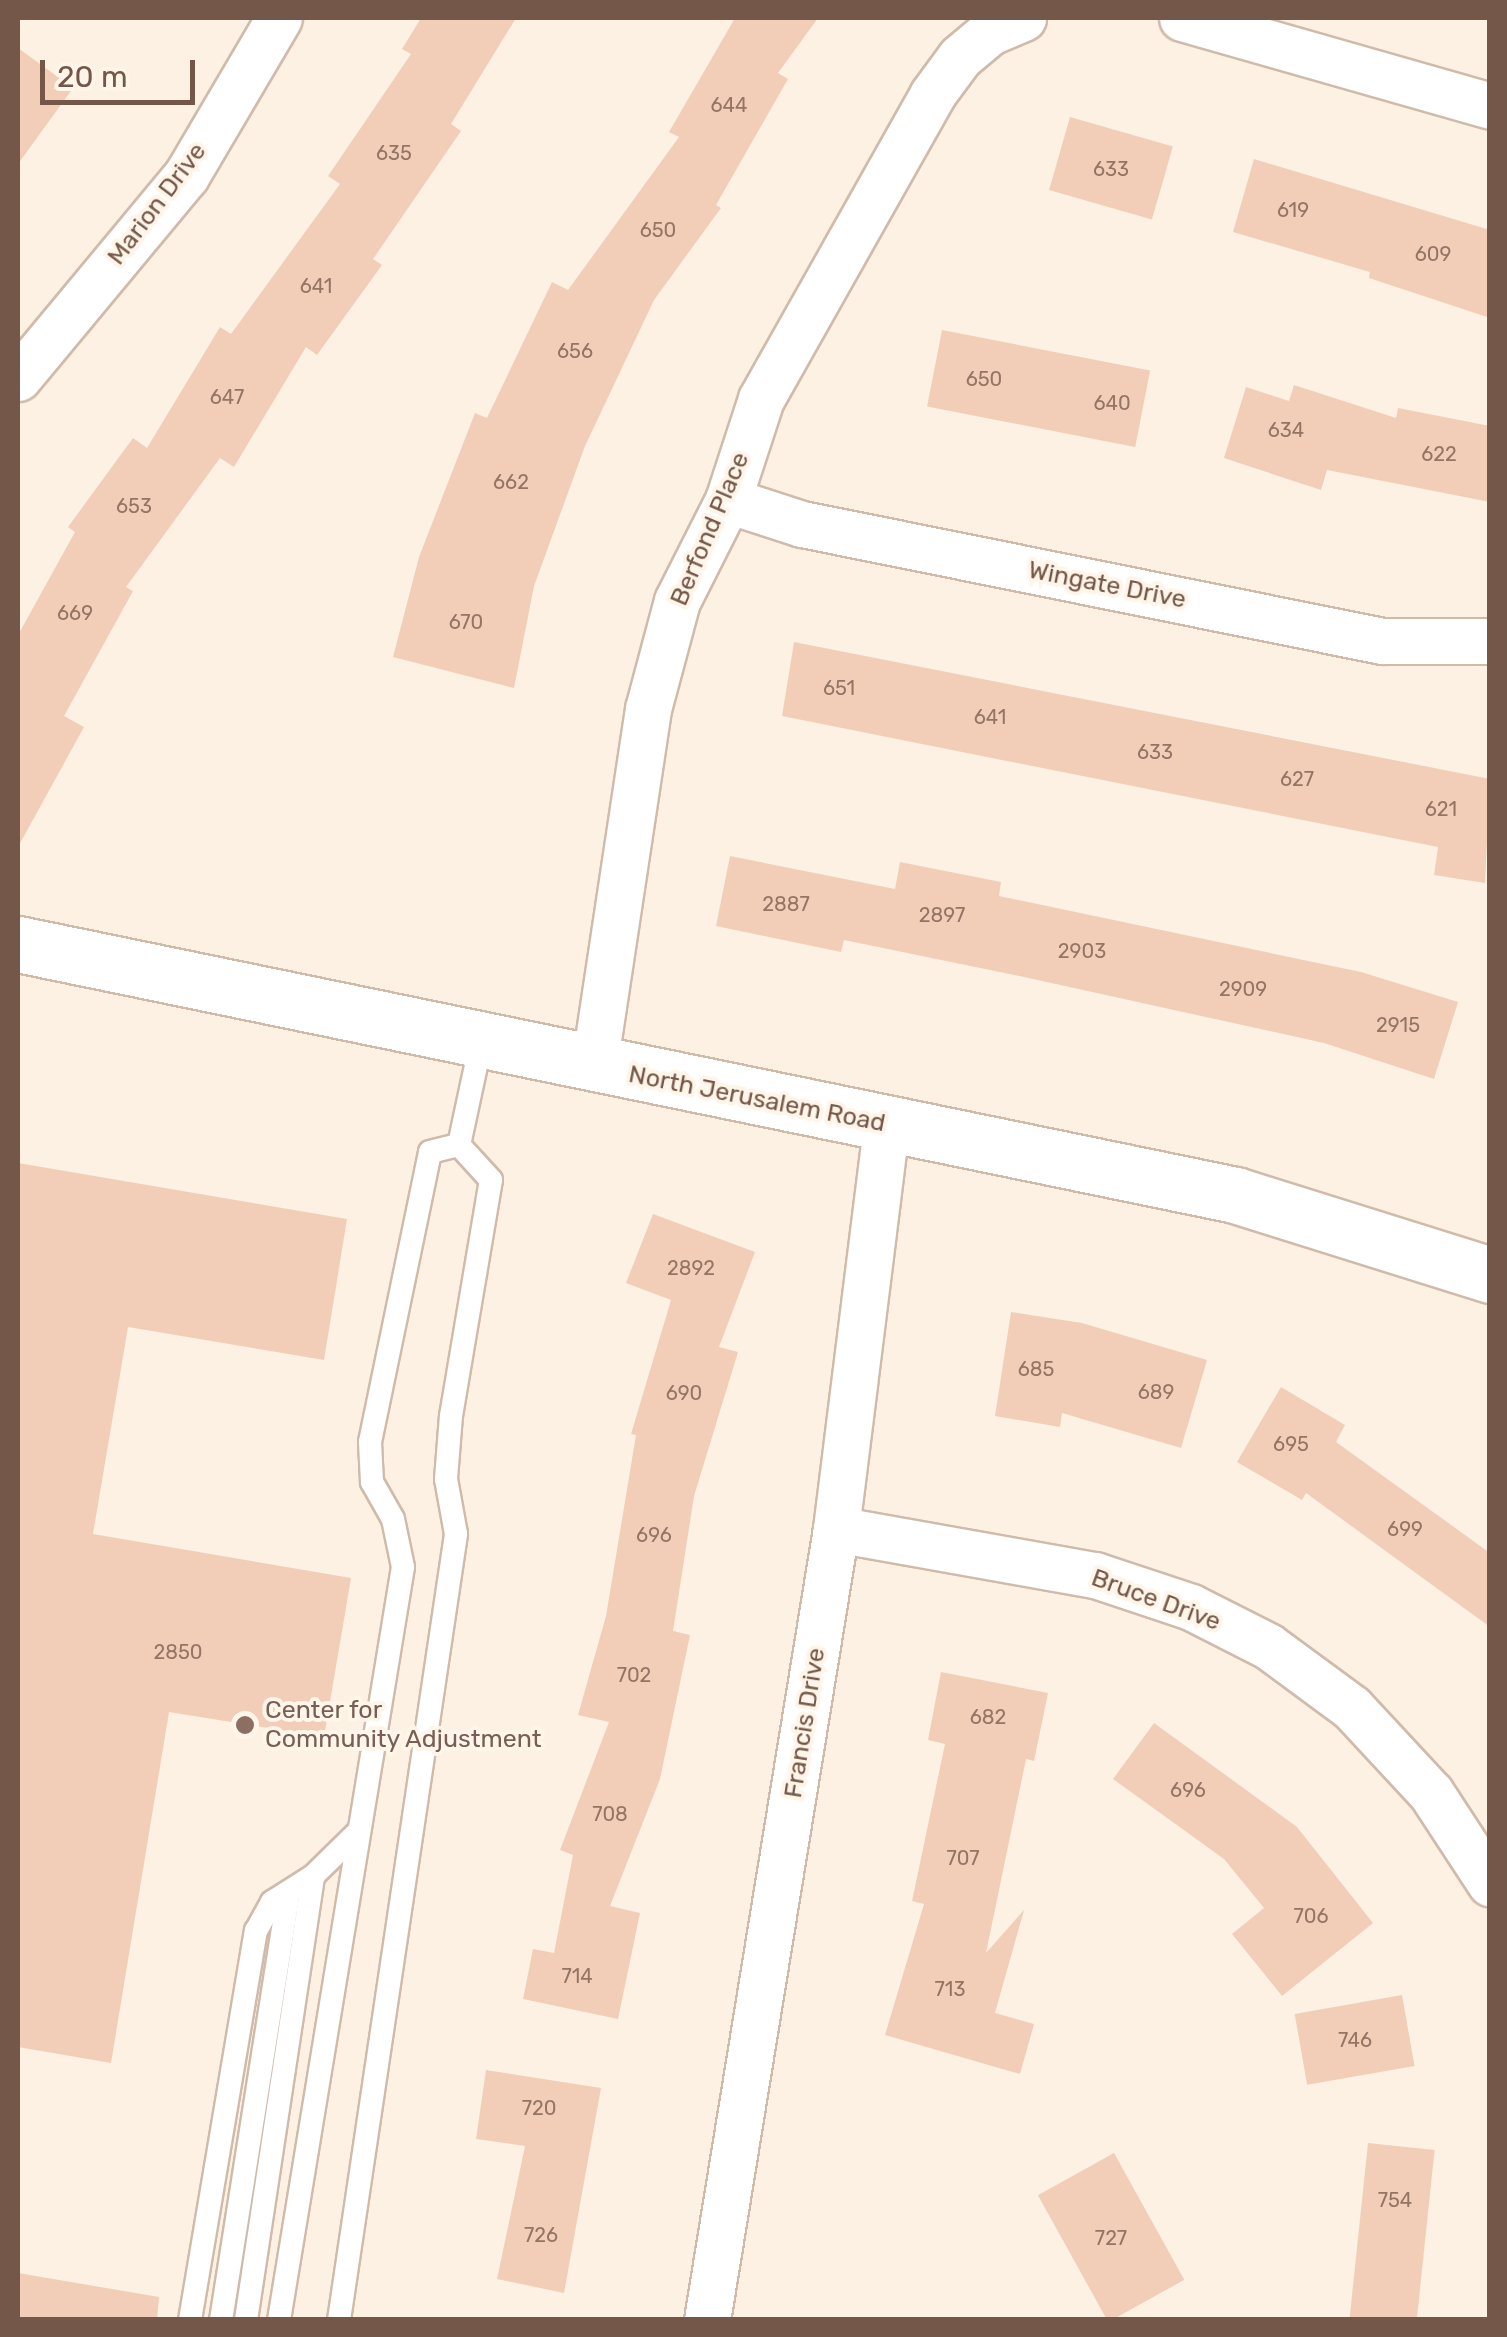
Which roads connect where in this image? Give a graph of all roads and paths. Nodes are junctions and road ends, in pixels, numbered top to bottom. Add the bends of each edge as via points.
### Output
1 (279, 18) edge
2 (1023, 18) edge
3 (1182, 18) edge
4 (1490, 106) edge
5 (18, 378) edge
6 (728, 500) junction
7 (1490, 641) edge
8 (18, 944) edge
9 (481, 1042) junction
10 (594, 1066) junction
11 (886, 1125) junction
12 (459, 1144) junction
13 (1490, 1276) edge
14 (836, 1530) junction
15 (357, 1833) junction
16 (313, 1876) junction
17 (1490, 1883) edge
18 (289, 1892) junction
19 (718, 2318) edge
20 (190, 2320) edge
21 (221, 2320) edge
22 (246, 2320) edge
23 (279, 2320) edge
24 (338, 2320) edge

1 - 5 street, Marion Drive via 186,176
2 - 6 street, Berfond Place via 990,32 960,57 932,96 762,399
3 - 4 street
6 - 7 street, Wingate Drive via 802,524 1382,641
6 - 10 street, Berfond Place via 677,601 648,709
8 - 9 main road, North Jerusalem Road
9 - 10 main road, North Jerusalem Road
9 - 12 lane
10 - 11 main road, North Jerusalem Road
11 - 13 main road, North Jerusalem Road via 1235,1195
11 - 14 street, Francis Drive
12 - 15 lane via 430,1152 370,1442 372,1482 393,1519 403,1568
12 - 24 lane via 490,1180 451,1416 446,1479 456,1534
14 - 17 street, Bruce Drive via 1095,1575 1191,1608 1268,1646 1352,1708 1432,1792
14 - 19 street, Francis Drive
15 - 16 lane
15 - 23 lane
16 - 18 lane
16 - 22 lane
18 - 20 lane via 272,1902 256,1930
18 - 21 lane

